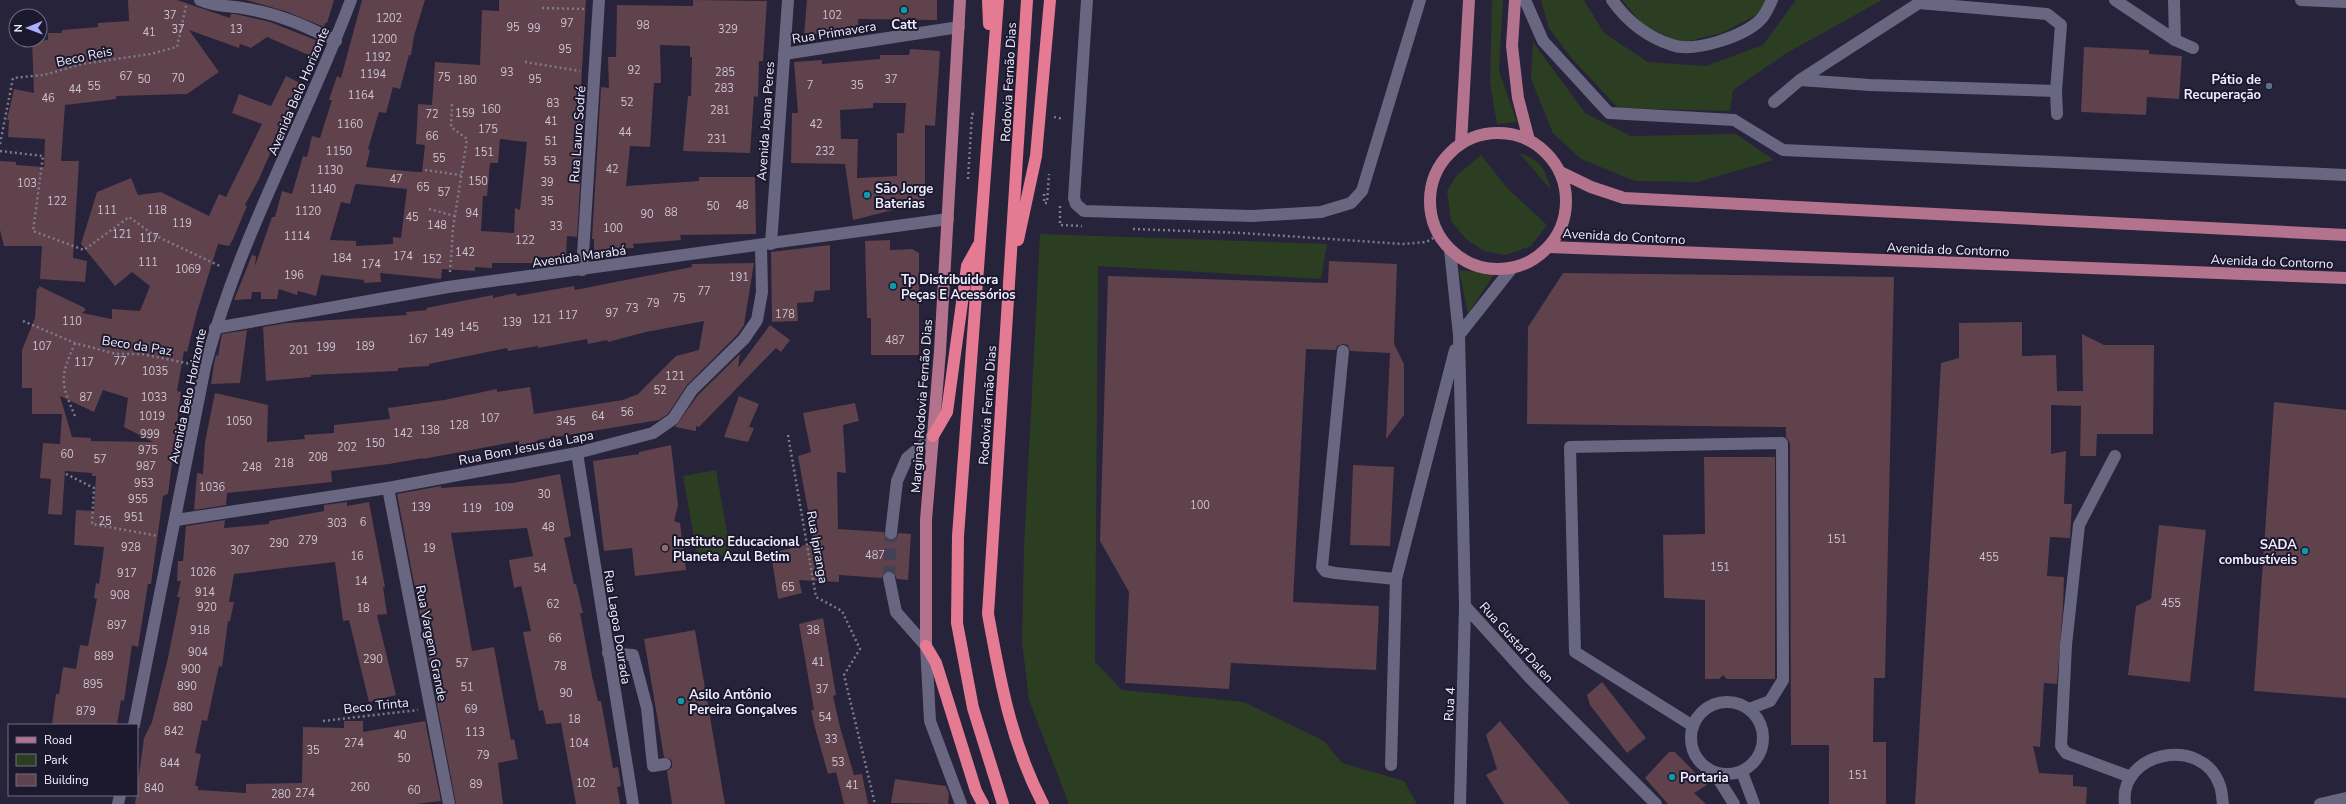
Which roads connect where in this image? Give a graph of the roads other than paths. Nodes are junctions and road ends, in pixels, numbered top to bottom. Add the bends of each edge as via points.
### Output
1 (200, 0) edge
2 (351, 0) edge
3 (788, 0) edge
4 (960, 0) edge
5 (988, 0) edge
6 (998, 0) edge
7 (1027, 0) edge
8 (1050, 0) edge
9 (1087, 0) edge
10 (1420, 0) edge
11 (1469, 0) edge
12 (1515, 0) edge
13 (1525, 0) edge
14 (1612, 0) edge
15 (1772, 0) edge
16 (2115, 0) edge
17 (2174, 0) edge
18 (2301, 0) edge
19 (1921, 2) edge
20 (2346, 2) edge
21 (599, 5) edge
22 (959, 27) junction
23 (2175, 40) junction
24 (336, 41) junction
25 (2193, 48) dead end
26 (784, 54) junction
27 (1800, 80) junction
28 (992, 85) junction
29 (2056, 91) junction
30 (1774, 102) dead end
31 (2057, 114) dead end
32 (1529, 140) junction
33 (1461, 143) junction
34 (1560, 172) junction
35 (2346, 175) edge
36 (948, 220) junction
37 (2346, 235) edge
38 (980, 241) junction
39 (766, 245) junction
40 (1549, 247) junction
41 (1450, 250) junction
42 (1512, 268) junction
43 (582, 270) junction
44 (2346, 278) edge
45 (1009, 280) junction
46 (215, 328) junction
47 (1459, 335) junction
48 (1343, 350) dead end
49 (933, 436) junction
50 (577, 454) junction
51 (2115, 456) dead end
52 (388, 488) junction
53 (176, 520) junction
54 (891, 533) tunnel mouth
55 (889, 578) tunnel mouth
56 (1396, 579) junction
57 (1465, 606) junction
58 (926, 646) junction
59 (608, 653) junction
60 (1749, 709) junction
61 (134, 724) edge
62 (1693, 726) junction
63 (666, 764) dead end
64 (1391, 765) dead end
65 (1714, 772) junction
66 (1742, 772) junction
67 (2131, 777) junction
68 (2346, 798) edge
69 (449, 804) edge
70 (633, 804) edge
71 (961, 804) edge
72 (983, 804) edge
73 (1003, 804) edge
74 (1043, 804) edge
75 (1460, 804) edge
76 (1656, 804) edge
77 (1734, 804) edge
78 (1754, 804) edge
79 (2125, 804) edge
80 (2222, 804) edge
81 (2320, 804) edge

1 - 24 street via 214,6 247,8 287,17
2 - 24 street, Avenida Belo Horizonte
3 - 26 street, Avenida Joana Peres
4 - 22 main road, Marginal Rodovia Fernão Dias
5 - 28 highway
6 - 28 highway, Rodovia Fernão Dias
7 - 45 highway, Rodovia Fernão Dias
8 - 45 highway via 1036,156
9 - 10 street via 1074,198 1076,204 1084,211 1252,216 1320,212 1351,203 1362,192
11 - 33 main road
12 - 32 main road via 1512,46 1518,98
13 - 35 street via 1543,41 1609,113 1734,120 1783,150
14 - 15 street via 1644,33 1674,46 1704,46 1732,37 1761,19
16 - 23 street
17 - 23 street
18 - 20 street
19 - 27 street
19 - 29 street via 2047,14 2061,25
21 - 43 street, Rua Lauro Sodré
22 - 26 street, Rua Primavera
22 - 36 main road, Marginal Rodovia Fernão Dias
23 - 25 street
24 - 46 street, Avenida Belo Horizonte via 234,273
26 - 39 street, Avenida Joana Peres
27 - 29 street
27 - 30 street
28 - 38 highway, Rodovia Fernão Dias
29 - 31 street
32 - 33 main road via 1508,134 1485,134
32 - 34 main road via 1547,154
33 - 41 main road via 1443,161 1432,185 1431,211 1439,235
34 - 37 main road via 1591,188 1624,198
34 - 40 main road via 1566,198 1562,224
36 - 39 street, Avenida Marabá
36 - 49 main road, Marginal Rodovia Fernão Dias
38 - 49 highway via 967,266 947,412
38 - 73 highway, Rodovia Fernão Dias via 958,536 957,623 973,708
39 - 43 street, Avenida Marabá
39 - 50 street, Rua Bom Jesus da Lapa via 757,320 744,339 692,390 673,419 653,433
40 - 42 main road via 1538,256
40 - 44 main road, Avenida do Contorno
41 - 42 main road via 1459,260 1482,268
41 - 47 street, Rua Gustaf Dalen
42 - 47 street
43 - 46 street, Avenida Marabá via 448,287
45 - 74 highway, Rodovia Fernão Dias via 988,614 1004,701 1031,781
46 - 53 street, Avenida Belo Horizonte via 205,367
47 - 56 street
47 - 57 street, Rua Gustaf Dalen
48 - 56 street via 1322,567 1325,571 1335,573
49 - 54 street via 907,458 896,481
49 - 58 main road, Marginal Rodovia Fernão Dias via 926,520
50 - 52 street, Rua Bom Jesus da Lapa
50 - 59 street, Rua Lagoa Dourada
51 - 67 street via 2079,525 2066,645 2061,746 2066,753
52 - 53 street, Rua Bom Jesus da Lapa
52 - 69 street, Rua Vargem Grande
53 - 61 street, Avenida Belo Horizonte
55 - 58 street via 896,612
56 - 64 street
57 - 75 street, Rua 4
57 - 76 street, Rua Gustaf Dalen via 1530,678
58 - 71 street via 930,721
58 - 72 highway via 936,663 976,791
59 - 63 street via 633,655 647,708 653,766
59 - 70 street, Rua Lagoa Dourada
60 - 62 street via 1732,702 1713,704 1703,710
60 - 62 street via 1770,701 1783,680 1782,443 1570,447 1575,652
60 - 66 street via 1758,718 1763,742 1760,754
62 - 65 street via 1691,745 1695,756 1703,766
65 - 66 street via 1724,775
65 - 77 street
66 - 78 street
67 - 79 street via 2124,798
67 - 80 street via 2146,761 2167,754 2189,755 2208,767 2220,785
68 - 81 street

